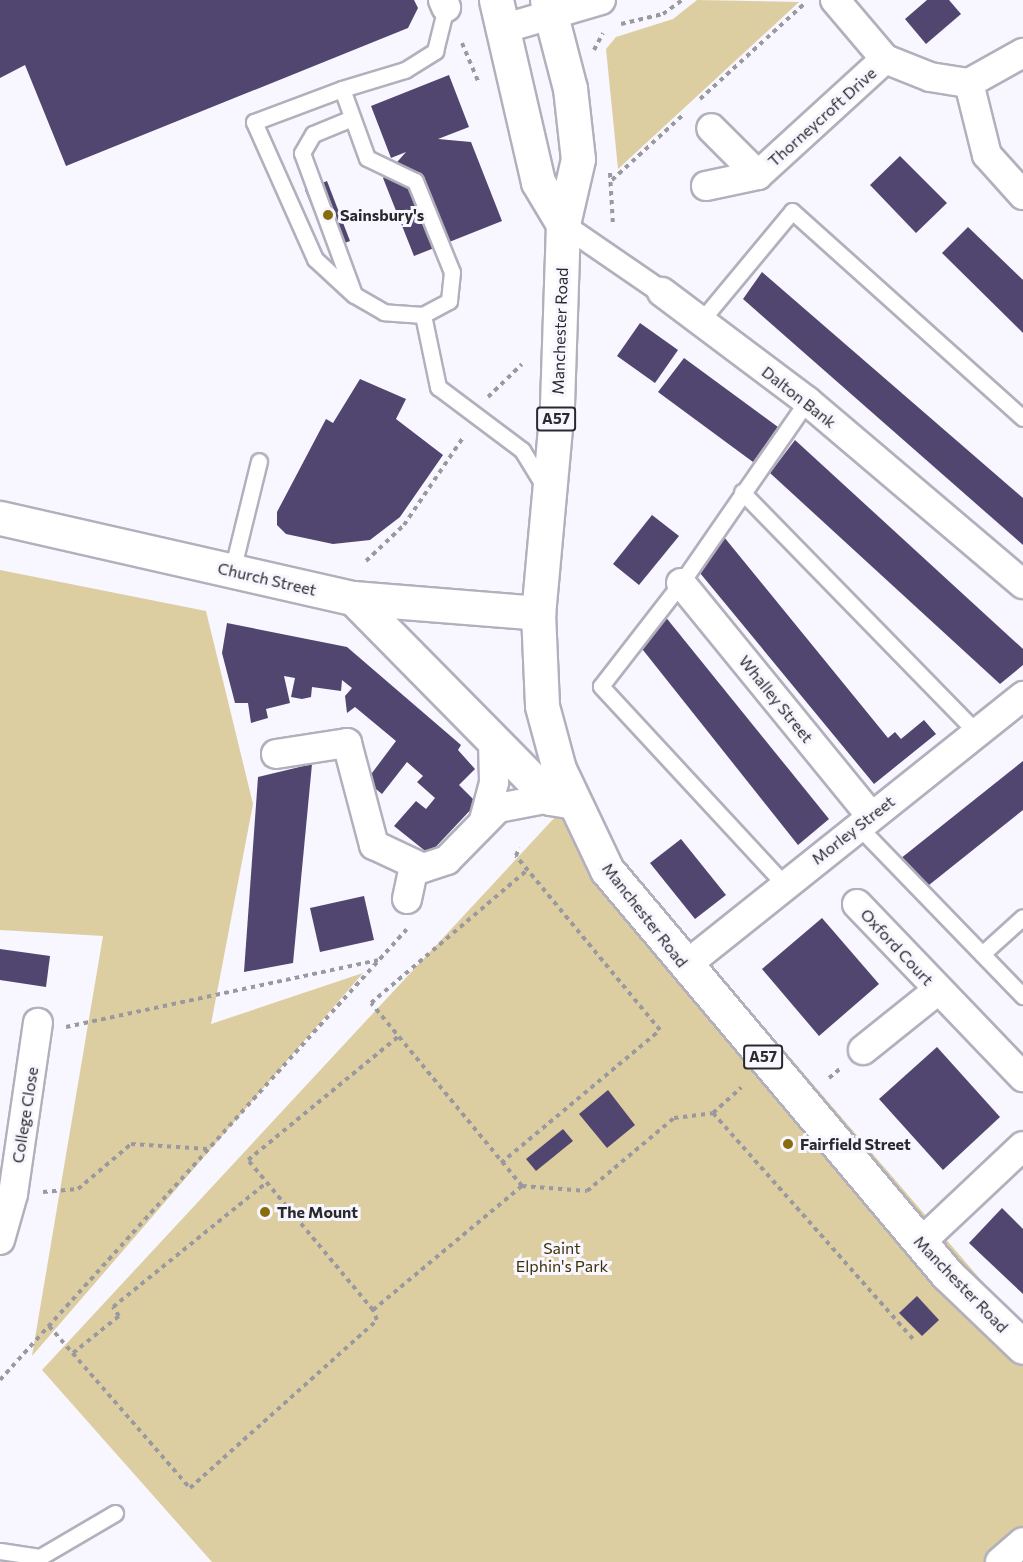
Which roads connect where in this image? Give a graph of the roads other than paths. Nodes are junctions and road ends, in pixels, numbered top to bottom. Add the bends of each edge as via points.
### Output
1 (601, 0) edge
2 (834, 0) edge
3 (444, 4) edge
4 (549, 8) edge
5 (499, 15) edge
6 (1023, 54) edge
7 (885, 59) junction
8 (969, 83) junction
9 (342, 89) junction
10 (352, 118) junction
11 (711, 128) dead end
12 (758, 175) junction
13 (706, 186) dead end
14 (1023, 195) edge
15 (563, 224) junction
16 (662, 292) joint
17 (354, 295) junction
18 (423, 315) junction
19 (700, 322) junction
20 (807, 401) junction
21 (1023, 418) edge
22 (259, 461) dead end
23 (547, 491) junction
24 (742, 492) junction
25 (0, 519) edge
26 (232, 571) junction
27 (681, 583) junction
28 (1023, 584) edge
29 (353, 598) junction
30 (538, 613) junction
31 (1023, 696) edge
32 (978, 734) junction
33 (493, 741) junction
34 (276, 754) dead end
35 (560, 800) junction
36 (484, 820) junction
37 (865, 821) junction
38 (414, 866) junction
39 (785, 885) junction
40 (857, 904) dead end
41 (408, 912) road end
42 (1023, 917) edge
43 (982, 954) junction
44 (685, 966) junction
45 (938, 990) junction
46 (1023, 996) edge
47 (38, 1023) road end
48 (863, 1050) dead end
49 (1023, 1077) edge
50 (1023, 1146) edge
51 (0, 1240) edge
52 (920, 1243) junction
53 (1023, 1347) edge
54 (115, 1513) dead end
55 (1023, 1542) edge
56 (0, 1551) edge
57 (1000, 1562) edge

1 - 4 street
2 - 7 street, Thorneycroft Drive
3 - 9 lane via 435,51 405,70
4 - 5 street
4 - 15 main road, Manchester Road / A57 via 570,88 578,159
5 - 15 main road via 538,182
6 - 8 street
7 - 8 street, Thorneycroft Drive via 930,77
7 - 12 street, Thorneycroft Drive
8 - 14 street via 987,155
9 - 10 lane
9 - 17 lane via 254,122 315,259
10 - 17 lane via 313,134 302,153
10 - 18 lane via 367,158 415,181 452,272 449,301
11 - 12 street, Thorneycroft Drive
12 - 13 street, Thorneycroft Drive
15 - 16 street, Dalton Bank
15 - 23 main road, Manchester Road / A57 via 557,406
16 - 19 street, Dalton Bank
17 - 18 lane via 384,312
18 - 23 lane via 430,373 438,387 522,450
19 - 20 street, Dalton Bank
19 - 21 lane via 792,212
20 - 24 lane
20 - 28 street, Dalton Bank
22 - 26 lane
23 - 30 main road, Manchester Road / A57
24 - 27 lane
24 - 32 lane
25 - 26 main road, Church Street
26 - 29 main road, Church Street
27 - 37 street, Whalley Street
27 - 39 lane via 601,686
29 - 30 main road, Church Street
29 - 33 main road
30 - 35 main road, Manchester Road / A57 via 542,706
31 - 32 street, Morley Street
32 - 37 street, Morley Street
33 - 35 main road
33 - 36 street via 494,782
34 - 38 street via 347,742 374,845
35 - 36 street via 511,802
35 - 44 main road, Manchester Road / A57 via 607,870
36 - 38 street via 447,860
37 - 39 street, Morley Street
37 - 43 lane
38 - 41 street
39 - 44 street, Morley Street
40 - 45 street, Oxford Court
42 - 43 lane
43 - 46 lane
44 - 52 main road, Manchester Road / A57
45 - 48 street, Oxford Court
45 - 49 street, Oxford Court
47 - 51 street, College Close via 13,1194
50 - 52 street
52 - 53 main road, Manchester Road / A57
54 - 56 lane via 40,1557
55 - 57 street

